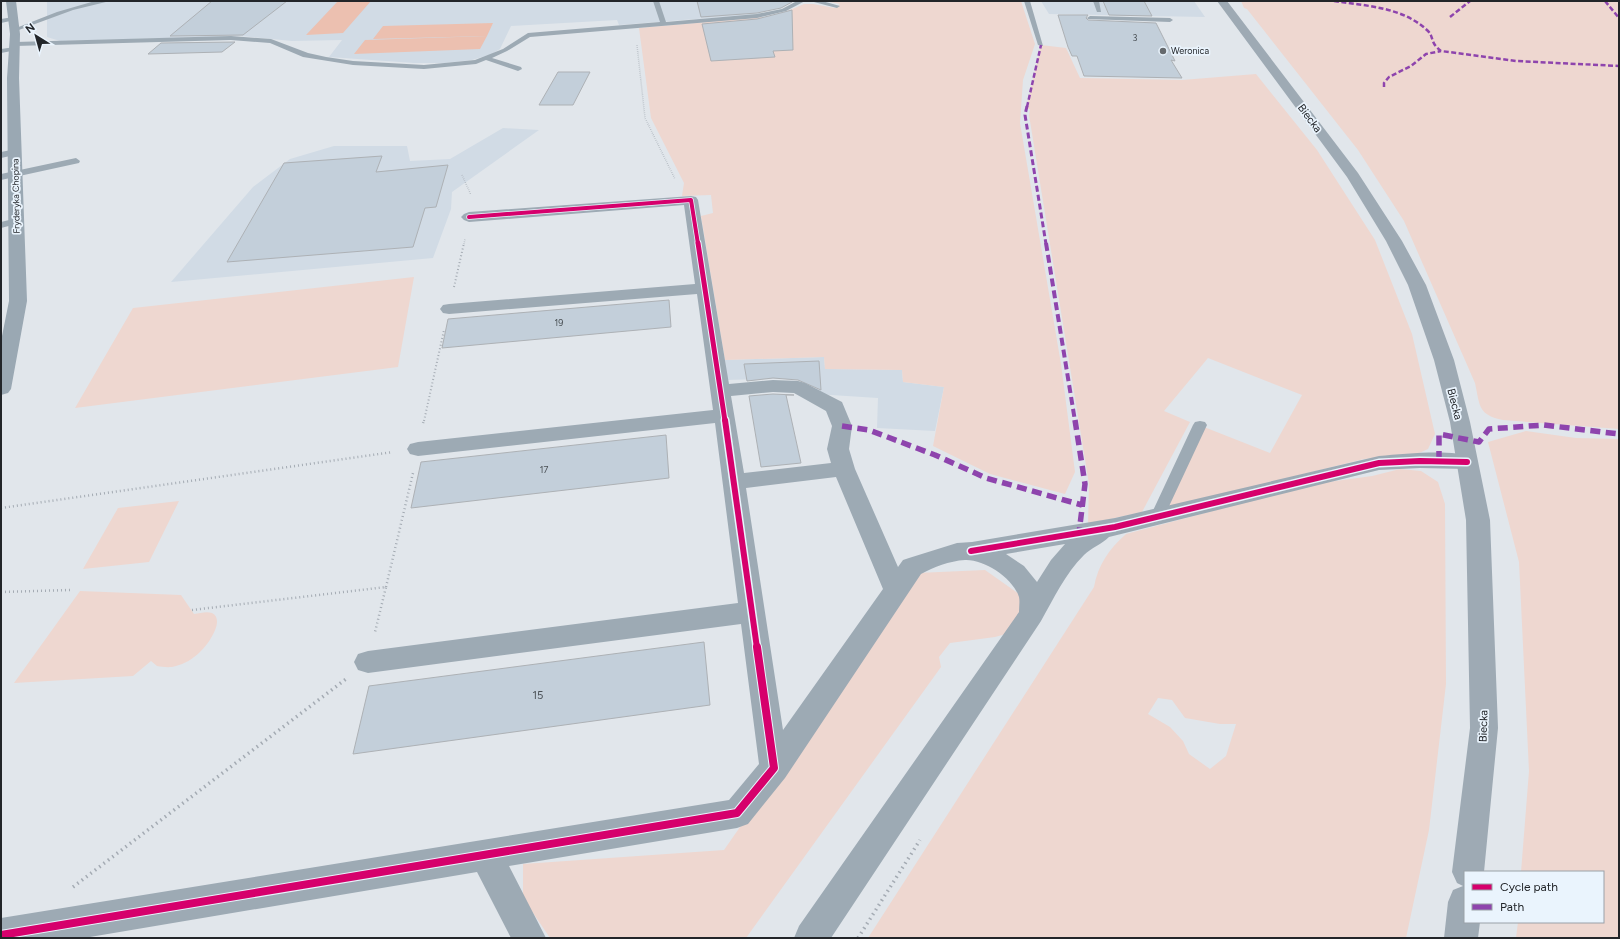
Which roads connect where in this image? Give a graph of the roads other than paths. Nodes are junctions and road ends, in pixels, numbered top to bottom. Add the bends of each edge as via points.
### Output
1 (11, 1) edge
2 (107, 1) edge
3 (656, 1) edge
4 (802, 1) edge
5 (813, 1) edge
6 (1027, 1) edge
7 (1096, 1) edge
8 (1222, 1) edge
9 (96, 2) edge
10 (837, 6) dead end
11 (1099, 11) dead end
12 (1090, 18) dead end
13 (1170, 20) dead end
14 (664, 24) junction
15 (10, 36) edge
16 (1041, 45) dead end
17 (486, 58) junction
18 (412, 66) junction
19 (518, 69) dead end
20 (406, 75) dead end
21 (16, 152) junction
22 (1, 155) edge
23 (76, 161) dead end
24 (16, 174) junction
25 (1, 177) edge
26 (470, 217) road end
27 (17, 221) junction
28 (1, 224) edge
29 (704, 288) junction
30 (449, 309) road end
31 (8, 325) edge
32 (1, 389) edge
33 (722, 403) junction
34 (1200, 425) dead end
35 (418, 449) road end
36 (1467, 462) junction
37 (844, 469) junction
38 (734, 482) junction
39 (1157, 516) junction
40 (1115, 527) junction
41 (971, 551) junction
42 (896, 588) junction
43 (752, 612) junction
44 (1032, 614) junction
45 (368, 662) road end
46 (774, 768) junction
47 (485, 855) junction
48 (1468, 871) edge
49 (1464, 911) edge
50 (1, 935) edge
51 (529, 938) edge
52 (811, 938) edge
53 (1461, 938) edge

1 - 15 street, Fryderyka Chopina
2 - 9 lane
3 - 14 lane
4 - 14 lane via 784,10 757,16
5 - 10 lane
6 - 16 lane
7 - 11 lane
8 - 36 main road, Biecka via 1353,176 1394,241 1417,285 1444,360
9 - 15 lane via 68,9
12 - 13 lane
14 - 17 lane via 528,35 505,50
15 - 18 lane via 231,38 271,41 306,55 326,59
15 - 21 street, Fryderyka Chopina
17 - 18 lane via 476,62
17 - 19 lane
18 - 20 lane
21 - 22 lane
21 - 24 street, Fryderyka Chopina
23 - 24 lane
24 - 25 lane
24 - 27 street, Fryderyka Chopina
26 - 29 street via 691,200
27 - 28 lane
27 - 31 street, Fryderyka Chopina via 18,301
29 - 30 street
29 - 33 street
31 - 32 street, Fryderyka Chopina
33 - 35 street
33 - 37 street via 773,386 798,387 835,406 842,426 838,449
33 - 38 street
34 - 39 lane
36 - 39 street via 1420,460 1379,464
36 - 48 main road, Biecka via 1478,520 1484,728
37 - 38 street
37 - 42 street
38 - 43 street
39 - 40 street
40 - 41 street
40 - 44 street via 1098,533 1069,553
41 - 42 street via 942,555 924,561 912,567
41 - 44 street via 995,560 1017,574 1032,596
42 - 46 street
43 - 45 street
43 - 46 street
44 - 52 street
46 - 47 street via 737,813
47 - 50 street
47 - 51 street
49 - 53 main road

